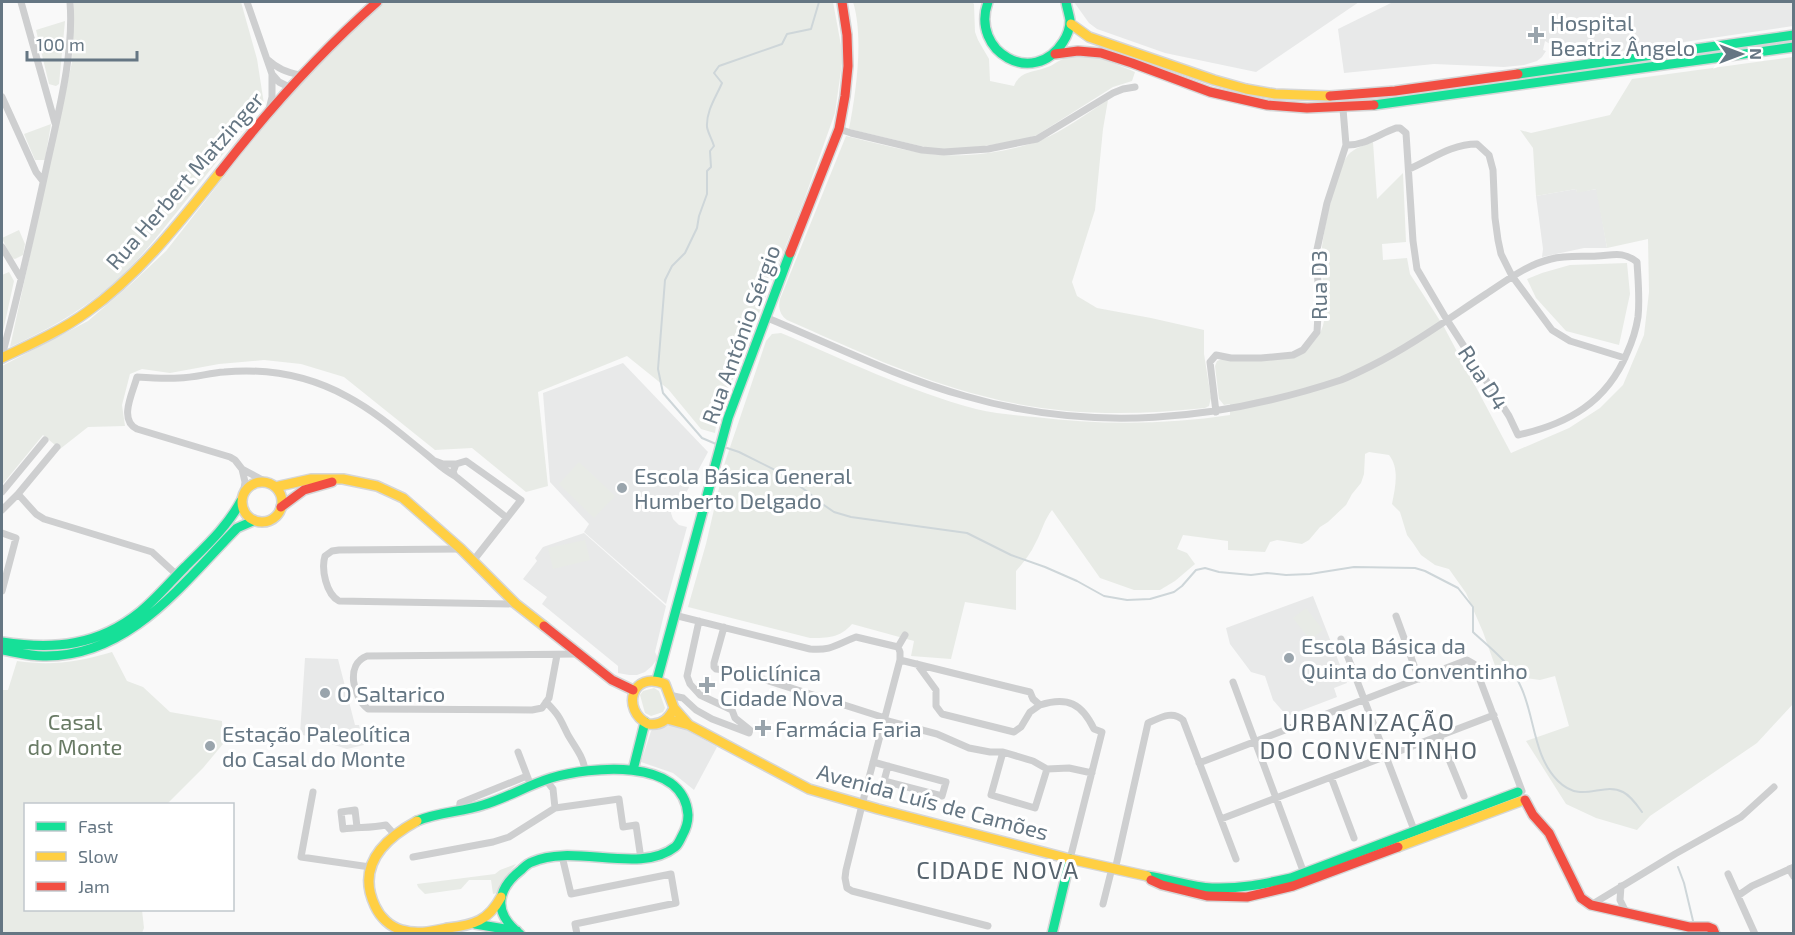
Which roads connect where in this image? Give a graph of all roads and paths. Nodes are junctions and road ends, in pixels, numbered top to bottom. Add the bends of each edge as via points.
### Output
1 (21, 2) edge
2 (70, 2) edge
3 (247, 2) edge
4 (377, 2) edge
5 (842, 2) edge
6 (1066, 2) edge
7 (984, 4) edge
8 (1071, 24) junction
9 (1794, 35) edge
10 (1794, 47) edge
11 (1055, 54) junction
12 (266, 57) junction
13 (272, 74) junction
14 (300, 75) junction
15 (45, 86) junction
16 (289, 87) junction
17 (1135, 87) dead end
18 (63, 91) junction
19 (2, 97) edge
20 (1343, 109) junction
21 (269, 110) junction
22 (56, 124) junction
23 (839, 129) junction
24 (1346, 145) junction
25 (1409, 169) junction
26 (43, 181) junction
27 (2, 247) edge
28 (1512, 276) junction
29 (20, 277) junction
30 (765, 317) junction
31 (1447, 320) junction
32 (2, 357) edge
33 (1625, 358) junction
34 (1216, 412) junction
35 (45, 440) dead end
36 (57, 447) dead end
37 (432, 459) junction
38 (456, 464) junction
39 (242, 469) junction
40 (455, 476) junction
41 (351, 480) junction
42 (272, 485) junction
43 (2, 492) edge
44 (18, 494) junction
45 (242, 498) junction
46 (281, 507) junction
47 (2, 510) edge
48 (507, 518) junction
49 (253, 521) junction
50 (2, 533) edge
51 (461, 549) junction
52 (473, 561) junction
53 (9, 562) junction
54 (2, 568) edge
55 (177, 575) junction
56 (2, 591) edge
57 (516, 604) junction
58 (674, 615) junction
59 (1396, 616) dead end
60 (699, 621) junction
61 (724, 627) junction
62 (905, 635) dead end
63 (1341, 639) dead end
64 (898, 647) junction
65 (2, 649) edge
66 (579, 654) junction
67 (557, 655) junction
68 (900, 660) junction
69 (917, 664) junction
70 (1419, 679) junction
71 (657, 680) junction
72 (1233, 682) dead end
73 (633, 690) junction
74 (669, 695) junction
75 (1365, 700) junction
76 (546, 702) junction
77 (1040, 705) junction
78 (674, 708) junction
79 (1494, 715) junction
80 (667, 719) junction
81 (885, 719) junction
82 (645, 722) junction
83 (689, 724) junction
84 (1439, 735) junction
85 (1255, 741) junction
86 (518, 752) dead end
87 (1003, 752) junction
88 (1386, 756) junction
89 (873, 762) junction
90 (1199, 763) junction
91 (888, 766) junction
92 (1047, 769) junction
93 (585, 770) junction
94 (633, 770) junction
95 (1092, 773) junction
96 (527, 776) junction
97 (1331, 777) junction
98 (546, 780) junction
99 (531, 786) junction
100 (1774, 787) dead end
101 (313, 792) dead end
102 (1464, 796) dead end
103 (1522, 796) junction
104 (1276, 798) junction
105 (862, 805) junction
106 (555, 808) junction
107 (459, 811) junction
108 (1221, 819) junction
109 (357, 827) dead end
110 (395, 835) junction
111 (1416, 836) junction
112 (1354, 837) dead end
113 (562, 856) junction
114 (413, 857) dead end
115 (641, 859) junction
116 (1070, 859) junction
117 (1236, 859) dead end
118 (370, 867) junction
119 (1792, 868) edge
120 (1113, 869) junction
121 (1728, 874) dead end
122 (1305, 877) junction
123 (1794, 877) edge
124 (1621, 886) junction
125 (1739, 895) junction
126 (501, 897) junction
127 (1103, 904) dead end
128 (1591, 905) junction
129 (1626, 912) junction
130 (473, 924) junction
131 (988, 926) dead end
132 (518, 932) edge
133 (577, 933) edge
134 (1052, 933) edge
135 (1715, 933) edge
136 (1755, 933) edge

1 - 15 street
2 - 18 street
3 - 12 street
4 - 14 street, Rua Herbert Matzinger
5 - 23 street, Rua António Sérgio via 849,64
6 - 8 street
7 - 11 street via 987,38 996,51 1027,64
8 - 9 street via 1089,37 1214,80 1275,94 1322,97 1395,91
8 - 11 street
10 - 20 street
11 - 20 street via 1099,52 1256,104
12 - 13 street
12 - 14 street via 276,67
13 - 16 street
13 - 21 street
14 - 16 street, Rua Herbert Matzinger
15 - 18 street via 49,93
15 - 22 street
16 - 21 street, Rua Herbert Matzinger
17 - 23 street via 1113,93 1037,139 988,149 922,150
18 - 22 street
19 - 26 street
20 - 24 street, Rua D3
21 - 32 street, Rua Herbert Matzinger via 124,281 68,325
22 - 26 street
23 - 30 street, Rua António Sérgio
24 - 25 street, Rua D4 via 1400,128 1407,136
24 - 34 street, Rua D3 via 1318,240 1317,332 1293,355 1216,355 1210,362
25 - 28 street via 1463,144 1477,144 1489,155 1498,240
25 - 31 street, Rua D4 via 1417,269
26 - 29 street
27 - 29 street
28 - 31 street
28 - 33 street via 1552,330 1570,341
28 - 33 street via 1552,258 1629,255 1637,262 1639,299 1638,318
29 - 32 street
30 - 34 street via 918,381 995,404 1092,418
30 - 58 street, Rua António Sérgio via 728,418
31 - 33 street, Rua D4 via 1518,435 1557,424 1578,413 1604,391
31 - 34 street via 1344,379
35 - 43 street
36 - 44 street
37 - 38 street
37 - 39 street via 366,408 306,379 256,371 179,378 137,376 128,411 130,425 230,457
37 - 40 street
38 - 40 street
38 - 48 street via 466,461 521,500
39 - 42 street
39 - 45 street
40 - 48 street
41 - 42 street via 322,478
41 - 46 street via 308,487
41 - 51 street via 378,486 403,498
42 - 45 street via 251,485
42 - 46 street via 281,496
44 - 47 street
44 - 55 street via 44,519 152,552
45 - 49 street via 244,513
45 - 55 street via 231,521
46 - 49 street via 271,520
48 - 52 street
49 - 65 street via 237,528 150,615 113,642 89,652 59,657 33,657
50 - 53 street via 16,538
51 - 52 street
51 - 57 street via 339,550 325,556 322,564 331,595 339,601
52 - 57 street
53 - 54 street
53 - 56 street
55 - 65 street via 139,613 88,642
57 - 66 street
58 - 60 street
58 - 71 street, Rua António Sérgio
59 - 70 street
60 - 61 street
60 - 74 street via 687,676 690,684 700,695 732,711 750,730 749,734 696,711 683,698
61 - 64 street via 810,649 836,648 856,637
61 - 81 street via 714,663 716,669 741,672
62 - 64 street
63 - 75 street
64 - 68 street
66 - 67 street
66 - 73 street via 612,680
67 - 76 street
67 - 76 street via 367,656 353,669 356,689 362,705 368,709 532,710 542,708
68 - 69 street
68 - 81 street
69 - 77 street via 1030,692
69 - 77 street via 936,690 936,706 942,714 1014,732
70 - 75 street
70 - 79 street via 1467,660 1474,664
71 - 73 street
71 - 74 street via 665,684
72 - 85 street
73 - 82 street via 631,697
74 - 78 street
75 - 85 street
75 - 88 street
76 - 93 street via 562,719 577,745
77 - 95 street via 1069,702 1081,709 1094,729 1102,732
78 - 80 street
78 - 83 street
79 - 84 street
79 - 103 street
80 - 82 street
80 - 83 street
81 - 87 street via 969,748
81 - 89 street
82 - 94 street
83 - 105 street, Avenida Luís de Camões via 809,789
84 - 88 street
84 - 102 street
85 - 90 street
85 - 104 street
86 - 96 street
87 - 92 street
87 - 92 street via 990,795 1035,808
88 - 97 street
88 - 111 street
89 - 91 street
89 - 105 street
90 - 108 street
90 - 120 street via 1183,720 1177,715 1148,723
91 - 91 street via 884,781 942,796 946,782
92 - 95 street
93 - 94 street
93 - 98 street
94 - 115 street via 659,777 675,787 688,810 686,830 675,848 658,857
95 - 116 street
96 - 99 street
96 - 107 street via 460,803
97 - 104 street
97 - 112 street
98 - 99 street
98 - 106 street
99 - 107 street via 486,805
100 - 124 street via 1741,817
101 - 118 street via 301,857
103 - 111 street, Avenida Luís de Camões
103 - 128 street via 1549,833 1581,898
104 - 108 street
104 - 122 street
105 - 116 street, Avenida Luís de Camões
105 - 131 street via 846,870 848,888
106 - 114 street via 508,837
106 - 115 street via 619,799 623,827 636,825
107 - 110 street via 425,817
108 - 117 street
109 - 110 street via 386,825
110 - 118 street via 375,855
111 - 122 street, Avenida Luís de Camões
113 - 115 street
113 - 126 street via 526,863
113 - 133 street via 571,894 670,874 676,903 575,924
116 - 120 street, Avenida Luís de Camões
116 - 134 street
118 - 130 street via 368,889 373,903 399,929 423,932
119 - 123 street
119 - 125 street
120 - 122 street, Avenida Luís de Camões via 1210,888 1253,887
120 - 127 street
121 - 125 street
124 - 128 street
124 - 129 street via 1620,900
125 - 136 street
126 - 130 street via 492,913
126 - 132 street via 503,914
128 - 129 street
129 - 135 street via 1689,927 1711,928
130 - 132 street

